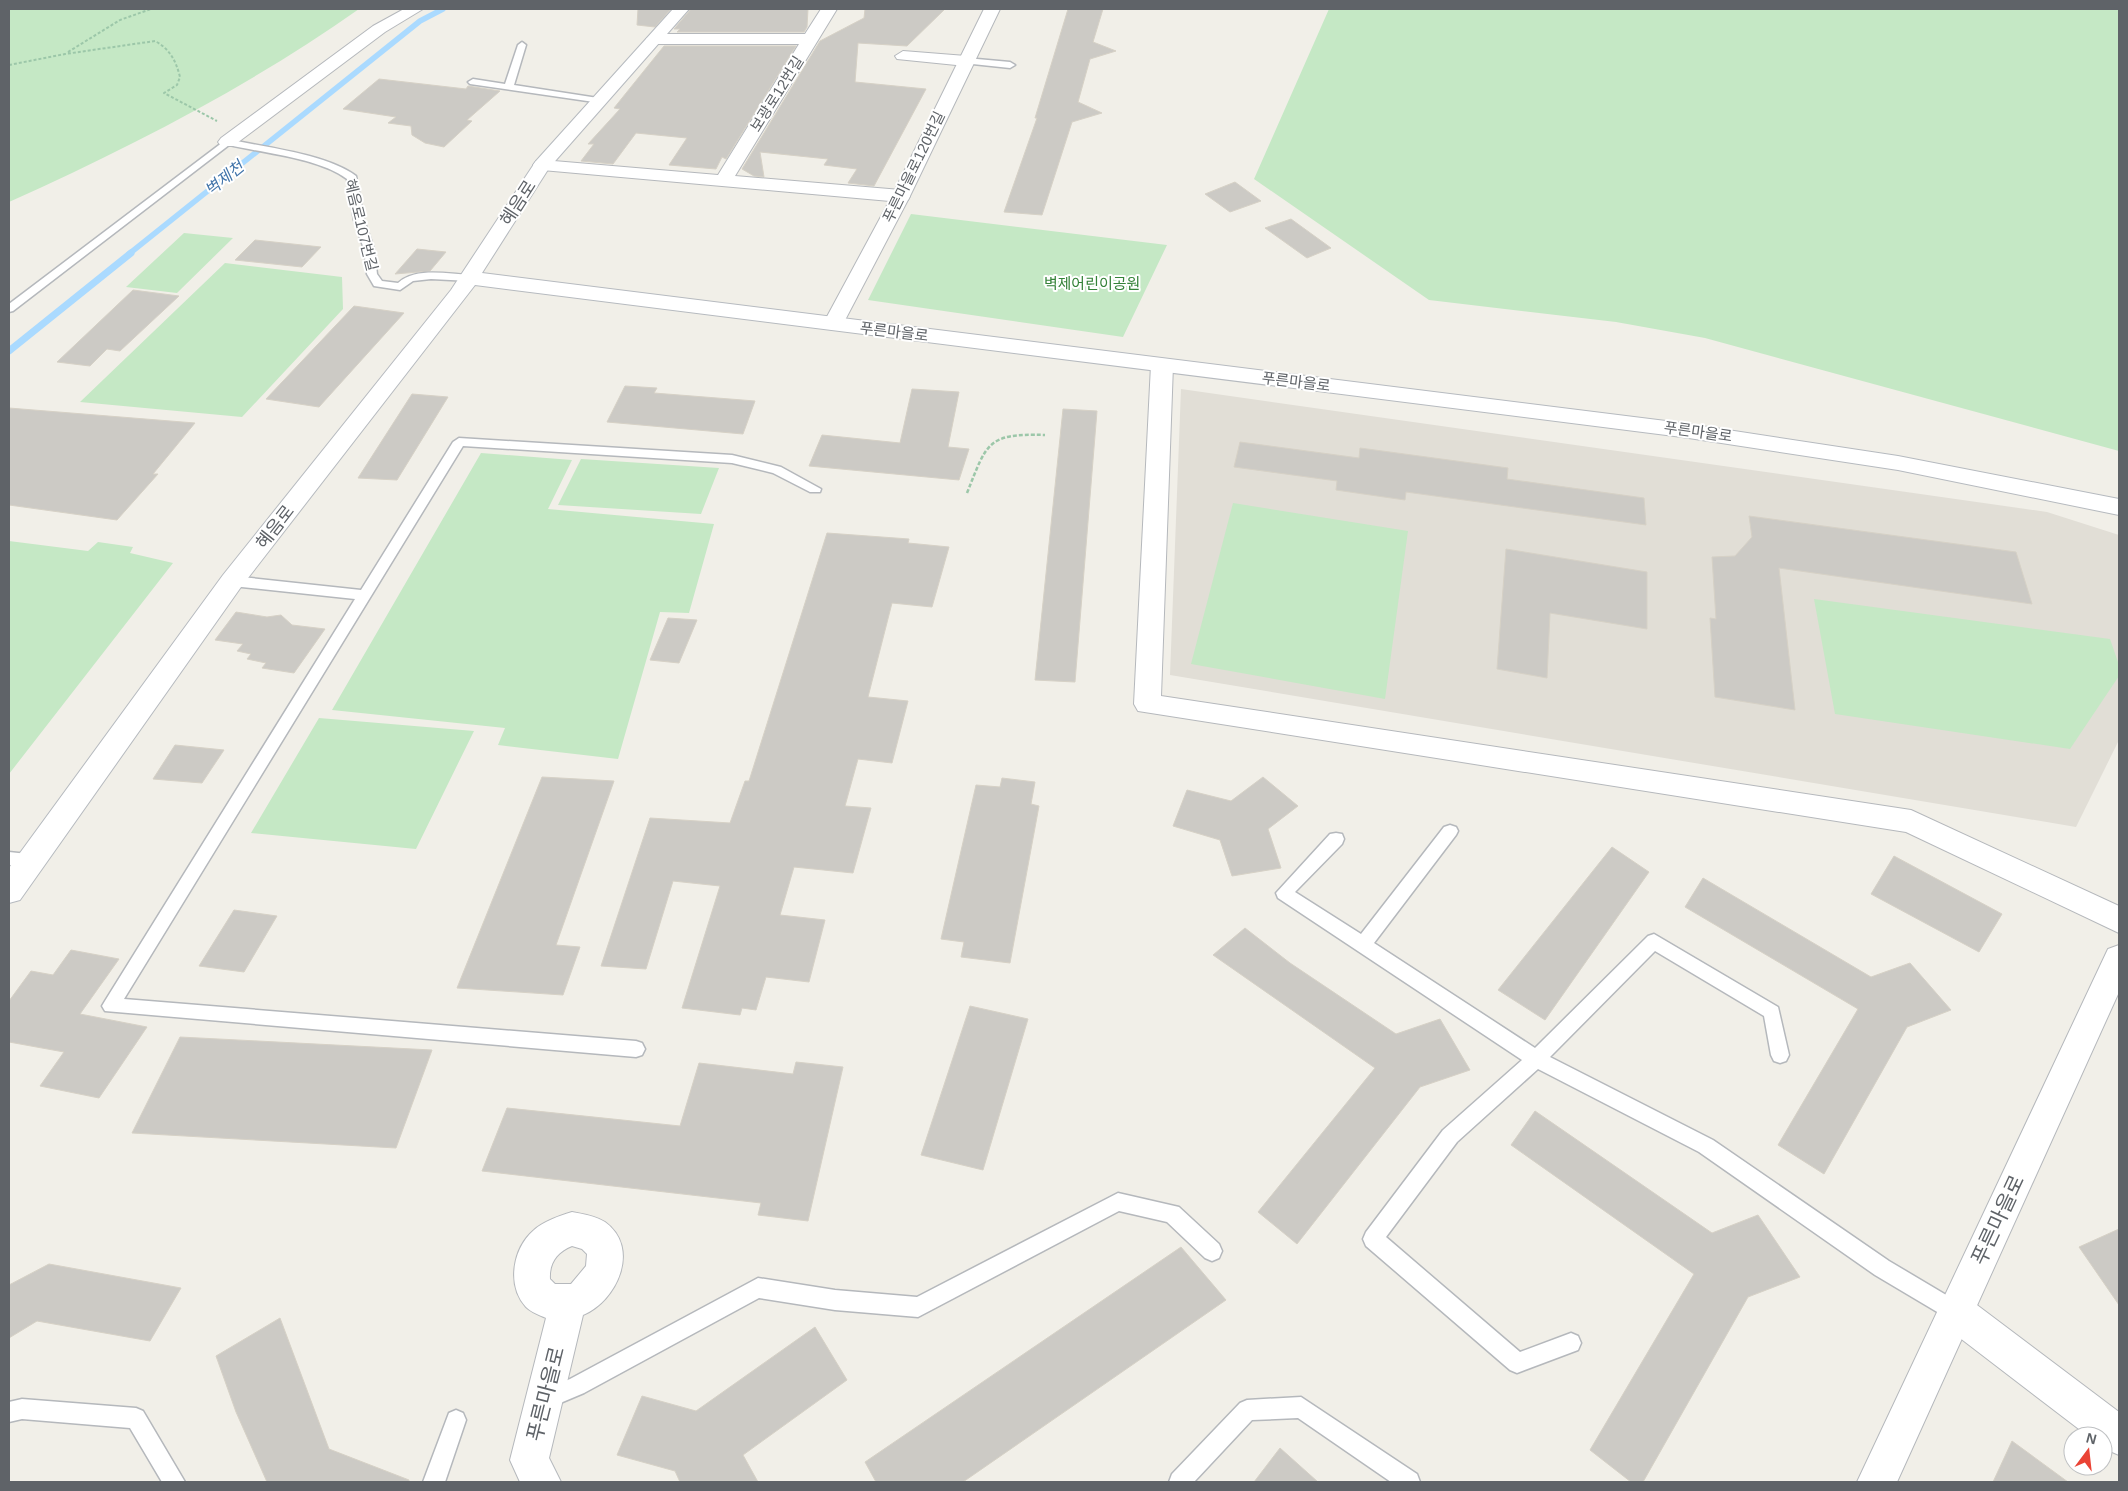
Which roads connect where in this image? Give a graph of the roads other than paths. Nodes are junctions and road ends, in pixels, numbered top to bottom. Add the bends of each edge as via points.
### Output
1 (415, 9) edge
2 (681, 9) edge
3 (829, 9) edge
4 (992, 9) edge
5 (654, 39) junction
6 (811, 39) junction
7 (522, 45) dead end
8 (903, 56) dead end
9 (966, 61) junction
10 (1010, 65) dead end
11 (474, 82) dead end
12 (509, 87) junction
13 (598, 101) junction
14 (227, 142) junction
15 (542, 165) junction
16 (724, 179) junction
17 (901, 196) junction
18 (470, 278) junction
19 (9, 308) edge
20 (833, 324) junction
21 (1162, 365) junction
22 (815, 489) dead end
23 (2119, 506) edge
24 (232, 581) junction
25 (366, 595) junction
26 (1450, 831) dead end
27 (1336, 839) dead end
28 (20, 859) edge
29 (9, 891) edge
30 (2119, 920) edge
31 (1363, 944) junction
32 (2119, 958) edge
33 (636, 1049) dead end
34 (1780, 1055) dead end
35 (1536, 1058) junction
36 (1212, 1251) dead end
37 (568, 1303) dead end
38 (1956, 1312) junction
39 (1571, 1344) dead end
40 (544, 1399) junction
41 (9, 1412) edge
42 (456, 1420) dead end
43 (2119, 1436) edge
44 (169, 1480) edge
45 (434, 1482) edge
46 (541, 1482) edge
47 (1180, 1482) edge
48 (1408, 1482) edge
49 (1877, 1482) edge

1 - 14 street via 379,29
2 - 5 street, 혜음로
3 - 6 street, 보광로12번길
4 - 9 street, 푸른마을로120번길
5 - 6 street
5 - 13 street, 혜음로
6 - 16 street, 보광로12번길
7 - 12 lane
8 - 9 street
9 - 10 lane
9 - 17 street, 푸른마을로120번길
11 - 12 lane
12 - 13 lane
13 - 15 street, 혜음로
14 - 18 lane, 혜음로107번길 via 278,152 350,174 372,274 378,284 400,287 410,278 431,276
14 - 19 lane
15 - 16 street, 혜음로
15 - 18 street, 혜음로
16 - 17 street, 혜음로
17 - 20 street, 푸른마을로120번길
18 - 20 street, 푸른마을로
18 - 24 street, 혜음로
20 - 21 street, 푸른마을로
21 - 23 street, 푸른마을로 via 1682,430 1898,463
21 - 30 street via 1147,704 1911,821
22 - 25 lane via 777,470 732,459 459,442
24 - 25 lane
24 - 28 street, 혜음로
25 - 33 lane via 112,1006
26 - 31 lane
27 - 31 lane via 1284,893
28 - 29 street, 혜음로
31 - 35 lane
32 - 38 street, 푸른마을로
34 - 35 lane via 1772,1012 1654,941
35 - 38 lane via 1706,1146 1882,1268
35 - 39 lane via 1450,1136 1373,1239 1517,1363
36 - 40 lane via 1172,1214 1118,1202 918,1307 836,1300 758,1288 577,1386
37 - 40 street, 푸른마을로
38 - 43 street
38 - 49 street, 푸른마을로
40 - 46 street, 푸른마을로 via 529,1460
41 - 44 lane via 22,1409 136,1418
42 - 45 lane
47 - 48 lane via 1247,1410 1301,1407

